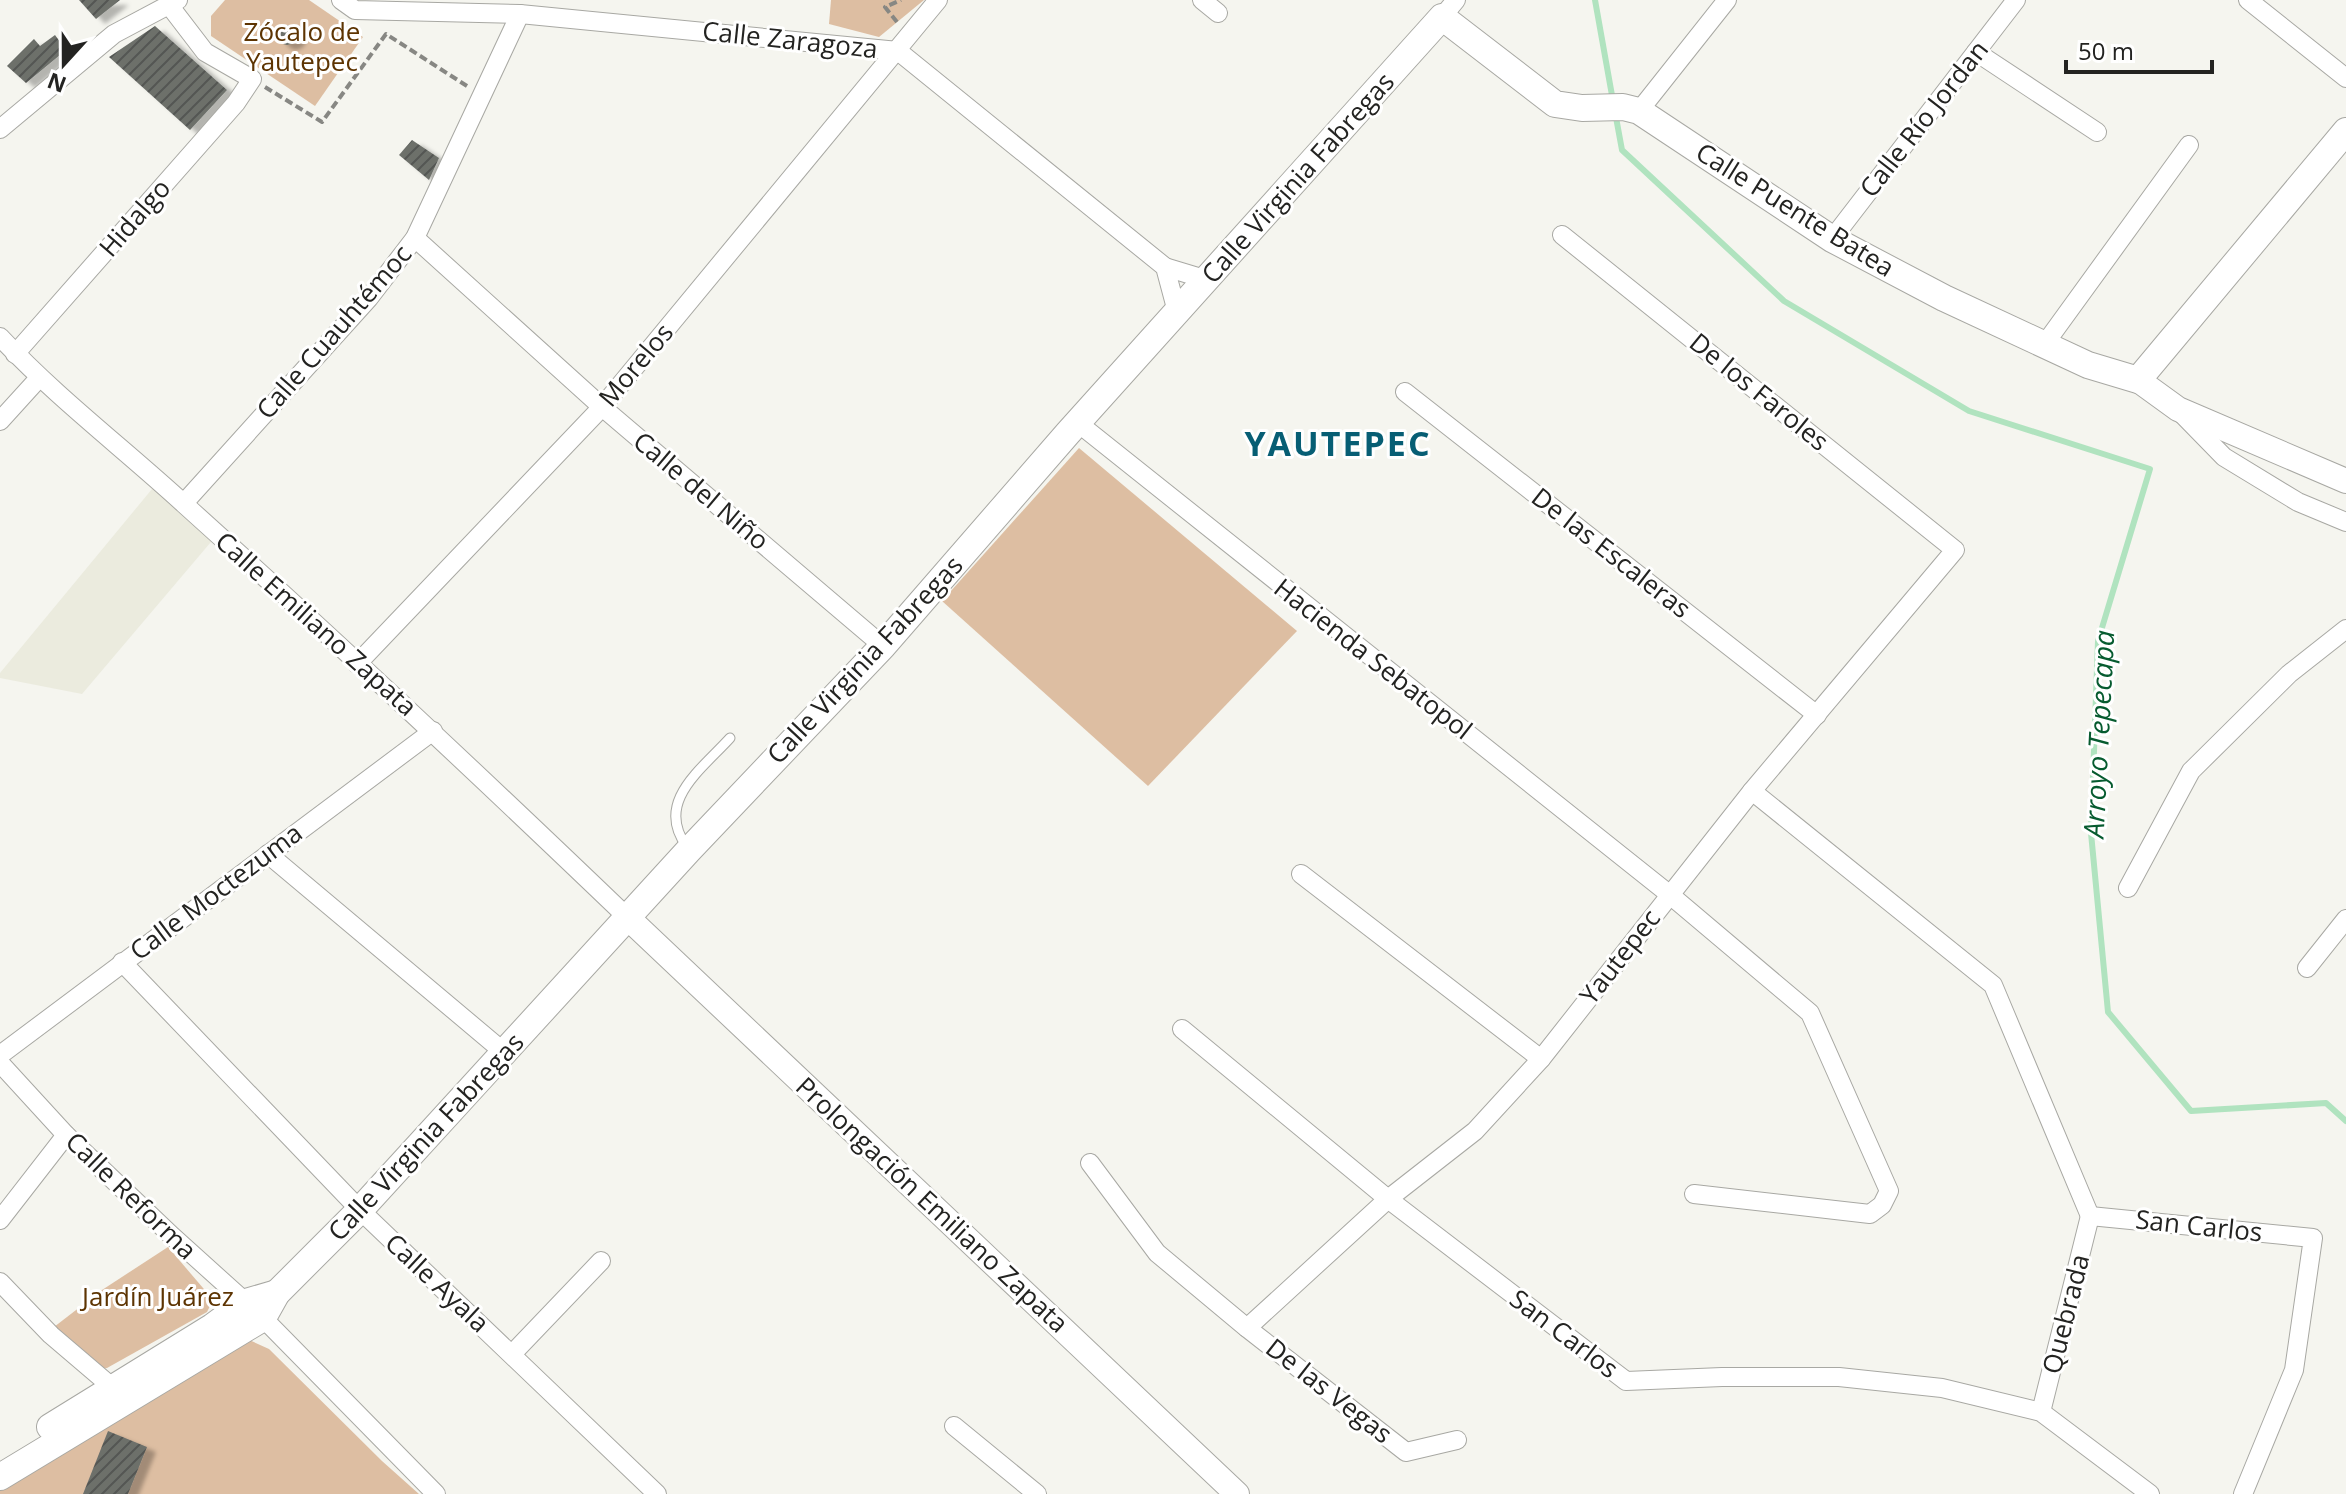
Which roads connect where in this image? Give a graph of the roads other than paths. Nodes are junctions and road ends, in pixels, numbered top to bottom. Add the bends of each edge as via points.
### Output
1 (341, 0) edge
2 (938, 0) edge
3 (1202, 0) edge
4 (1727, 0) edge
5 (2016, 0) edge
6 (2248, 0) edge
7 (174, 2) edge
8 (1449, 8) edge
9 (1218, 13) dead end
10 (520, 14) junction
11 (904, 44) junction
12 (1976, 52) junction
13 (2346, 78) edge
14 (1631, 109) junction
15 (0, 129) edge
16 (2346, 131) edge
17 (2097, 132) dead end
18 (2189, 145) dead end
19 (1562, 235) dead end
20 (415, 238) junction
21 (1832, 239) junction
22 (1165, 267) junction
23 (1208, 280) junction
24 (1177, 312) junction
25 (0, 337) edge
26 (2044, 345) junction
27 (15, 354) junction
28 (39, 378) junction
29 (2138, 380) junction
30 (1405, 392) dead end
31 (602, 407) junction
32 (2178, 409) junction
33 (0, 421) edge
34 (1078, 423) junction
35 (2346, 481) edge
36 (184, 503) junction
37 (2346, 522) edge
38 (1955, 550) joint
39 (2346, 629) edge
40 (883, 646) junction
41 (357, 664) junction
42 (1817, 715) junction
43 (433, 731) junction
44 (730, 738) dead end
45 (1752, 791) junction
46 (689, 850) junction
47 (268, 854) junction
48 (1301, 874) dead end
49 (2128, 888) dead end
50 (1669, 894) junction
51 (627, 917) junction
52 (2346, 919) edge
53 (122, 962) junction
54 (2307, 968) dead end
55 (1182, 1029) dead end
56 (505, 1053) junction
57 (0, 1055) edge
58 (1541, 1059) junction
59 (0, 1063) edge
60 (66, 1135) junction
61 (1090, 1163) dead end
62 (1694, 1194) dead end
63 (1388, 1199) junction
64 (360, 1210) junction
65 (2090, 1216) junction
66 (0, 1220) edge
67 (601, 1261) dead end
68 (0, 1282) edge
69 (254, 1310) junction
70 (1247, 1328) junction
71 (512, 1354) junction
72 (112, 1387) junction
73 (2041, 1412) junction
74 (954, 1426) dead end
75 (1457, 1440) dead end
76 (0, 1459) edge
77 (0, 1477) edge
78 (436, 1494) edge
79 (657, 1494) edge
80 (1037, 1494) edge
81 (1237, 1494) edge
82 (2150, 1494) edge
83 (2243, 1494) edge

1 - 10 street, Calle Zaragoza via 355,10
2 - 11 street, Morelos
3 - 9 street
4 - 14 street
5 - 12 street, Calle Río Jordan
6 - 13 street
7 - 15 street via 114,34
7 - 27 street, Hidalgo via 205,52 252,79
8 - 14 main road via 1555,104
8 - 23 main road, Calle Virginia Fabregas
10 - 11 street, Calle Zaragoza
10 - 20 street, Calle Cuauhtémoc
11 - 22 street, Calle Zaragoza
11 - 31 street, Morelos
12 - 17 street
12 - 21 street, Calle Río Jordan
14 - 21 main road, Calle Puente Batea
16 - 29 main road
18 - 26 street
19 - 38 street, De los Faroles
20 - 31 street, Calle del Niño
20 - 36 street, Calle Cuauhtémoc via 369,298
21 - 26 main road, Calle Puente Batea
22 - 23 street, Calle Zaragoza
22 - 24 street
23 - 24 main road, Calle Virginia Fabregas
24 - 34 main road, Calle Virginia Fabregas
25 - 27 street, Calle Emiliano Zapata
26 - 29 main road, Calle Puente Batea
27 - 28 street, Calle Emiliano Zapata
28 - 33 street
28 - 36 street, Calle Emiliano Zapata
29 - 32 street
30 - 42 street, De las Escaleras
31 - 40 street, Calle del Niño
31 - 41 street, Morelos
32 - 35 street
32 - 37 street via 2224,457 2298,502
34 - 40 main road, Calle Virginia Fabregas
34 - 50 street, Hacienda Sebatopol
36 - 41 street, Calle Emiliano Zapata
38 - 42 street, Yautepec
39 - 49 street via 2289,674 2191,771
40 - 46 main road, Calle Virginia Fabregas
41 - 43 street, Calle Emiliano Zapata
42 - 45 street, Yautepec
43 - 47 street, Calle Moctezuma
43 - 51 street, Calle Emiliano Zapata
44 - 46 lane via 682,791 674,816 677,833
45 - 50 street, Yautepec
45 - 65 street via 1993,985
46 - 51 main road, Calle Virginia Fabregas
47 - 53 street, Calle Moctezuma
47 - 56 street
48 - 58 street
50 - 58 street, Yautepec
50 - 62 street, Hacienda Sebatopol via 1810,1013 1889,1191 1870,1214
51 - 56 main road, Calle Virginia Fabregas
51 - 81 street, Prolongación Emiliano Zapata
52 - 54 street
53 - 57 street, Calle Moctezuma
53 - 64 street, Calle Ayala
55 - 63 street, San Carlos
56 - 64 main road, Calle Virginia Fabregas
58 - 63 street, Yautepec via 1475,1131
59 - 60 street, Calle Reforma
60 - 66 street
60 - 69 street, Calle Reforma
61 - 70 street via 1157,1253
63 - 70 street, Yautepec
63 - 73 street, San Carlos via 1626,1381 1839,1377 1942,1388
64 - 69 main road, Calle Virginia Fabregas
64 - 71 street, Calle Ayala
65 - 73 street, Quebrada
65 - 83 street, San Carlos via 2313,1238 2294,1370
67 - 71 street
68 - 72 street
69 - 72 main road via 212,1327
69 - 77 main road
69 - 78 street, Calle Reforma
70 - 75 street, De las Vegas via 1406,1452
71 - 79 street, Calle Ayala
72 - 76 main road
73 - 82 street, San Carlos
74 - 80 street

